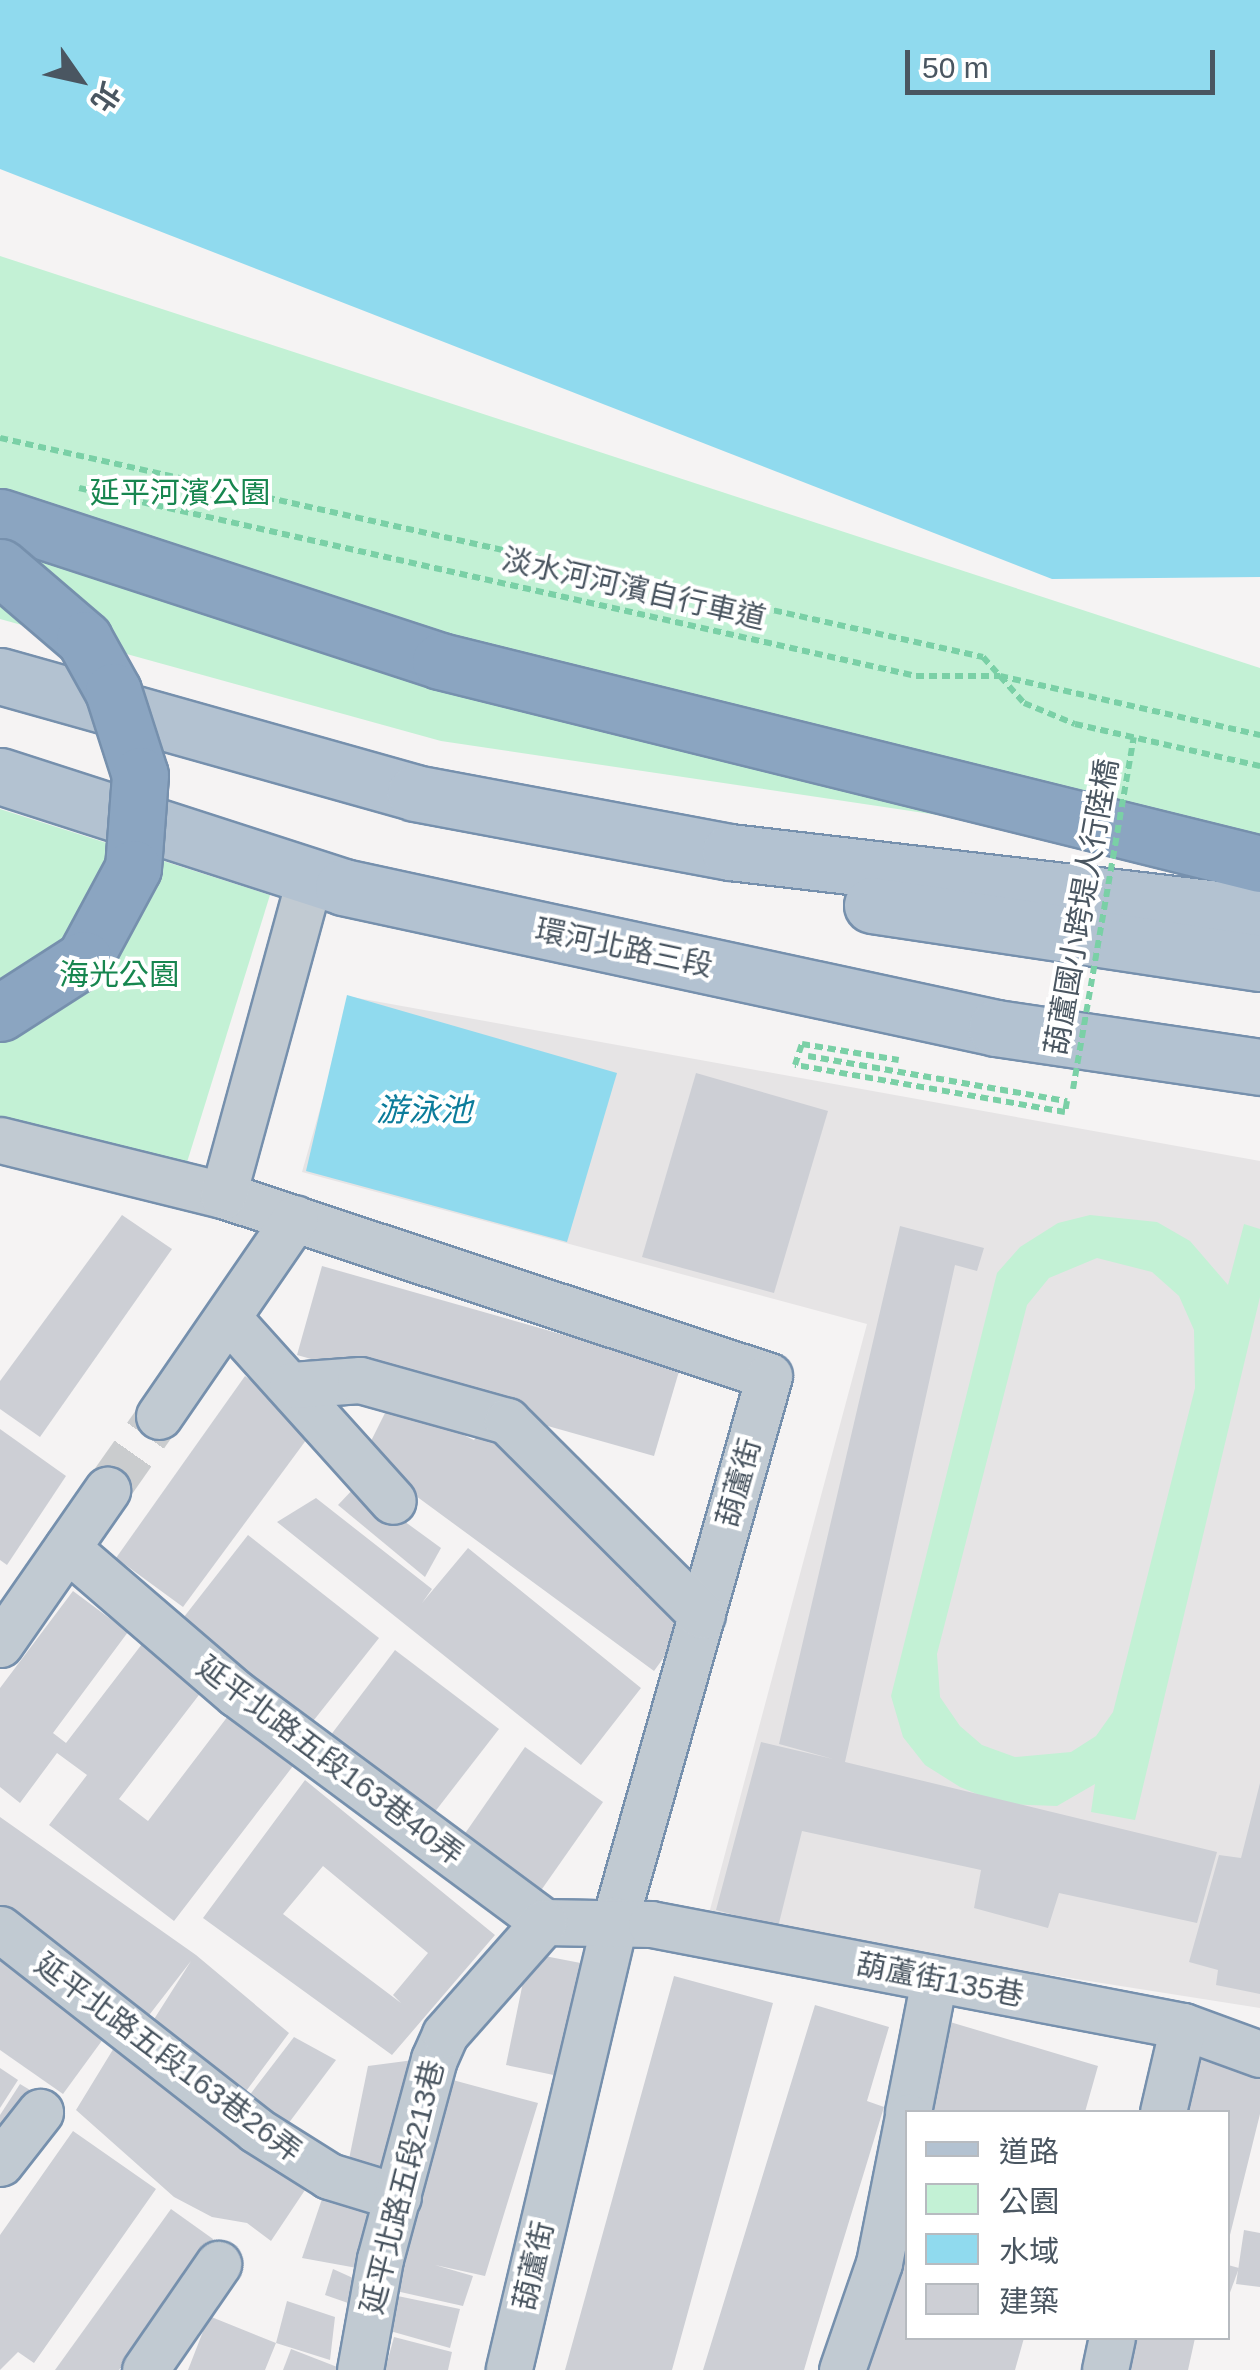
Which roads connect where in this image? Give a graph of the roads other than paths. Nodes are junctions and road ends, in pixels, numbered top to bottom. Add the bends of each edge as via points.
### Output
1 (0, 516) edge
2 (0, 567) edge
3 (0, 676) edge
4 (0, 776) edge
5 (730, 852) junction
6 (1260, 864) edge
7 (310, 876) junction
8 (1260, 914) edge
9 (1260, 963) edge
10 (0, 1013) edge
11 (1260, 1067) edge
12 (0, 1140) edge
13 (223, 1196) junction
14 (295, 1218) junction
15 (228, 1318) junction
16 (292, 1385) junction
17 (160, 1416) tunnel mouth
18 (107, 1490) tunnel mouth
19 (392, 1501) dead end
20 (68, 1548) junction
21 (702, 1615) junction
22 (7, 1634) edge
23 (615, 1920) junction
24 (544, 1922) junction
25 (0, 1929) edge
26 (934, 1979) junction
27 (1183, 2026) junction
28 (1260, 2054) edge
29 (909, 2110) edge
30 (1163, 2110) edge
31 (40, 2112) dead end
32 (905, 2129) edge
33 (0, 2163) edge
34 (398, 2197) junction
35 (218, 2264) dead end
36 (1112, 2340) edge
37 (146, 2370) edge
38 (360, 2370) edge
39 (510, 2370) edge
40 (842, 2370) edge
41 (1105, 2370) edge

1 - 6 highway via 440,660
2 - 10 highway, bridge via 84,639 113,691 140,774 133,868 84,959
3 - 5 main road via 414,793
4 - 7 main road, 環河北路三段
5 - 8 main road
5 - 9 main road via 818,896
7 - 11 main road, 環河北路三段 via 996,1028
7 - 13 street
12 - 13 street, 葫蘆街
13 - 14 street, 葫蘆街
14 - 15 street
14 - 21 street, 葫蘆街 via 764,1396
15 - 16 street
15 - 17 street
16 - 19 street
16 - 21 street via 360,1380 506,1420
18 - 20 street
20 - 22 street
20 - 24 street, 延平北路五段163巷40弄 via 236,1694
21 - 23 street, 葫蘆街
23 - 24 street
23 - 26 street, 葫蘆街135巷
23 - 39 street, 葫蘆街
24 - 34 street, 延平北路五段213巷 via 445,2034
25 - 34 street, 延平北路五段163巷26弄 via 256,2130 329,2176
26 - 27 street, 葫蘆街135巷
26 - 29 street
27 - 28 street, 葫蘆街135巷
27 - 30 street
31 - 33 street
32 - 40 street via 879,2263
34 - 38 street, 延平北路五段213巷
35 - 37 street
36 - 41 street

